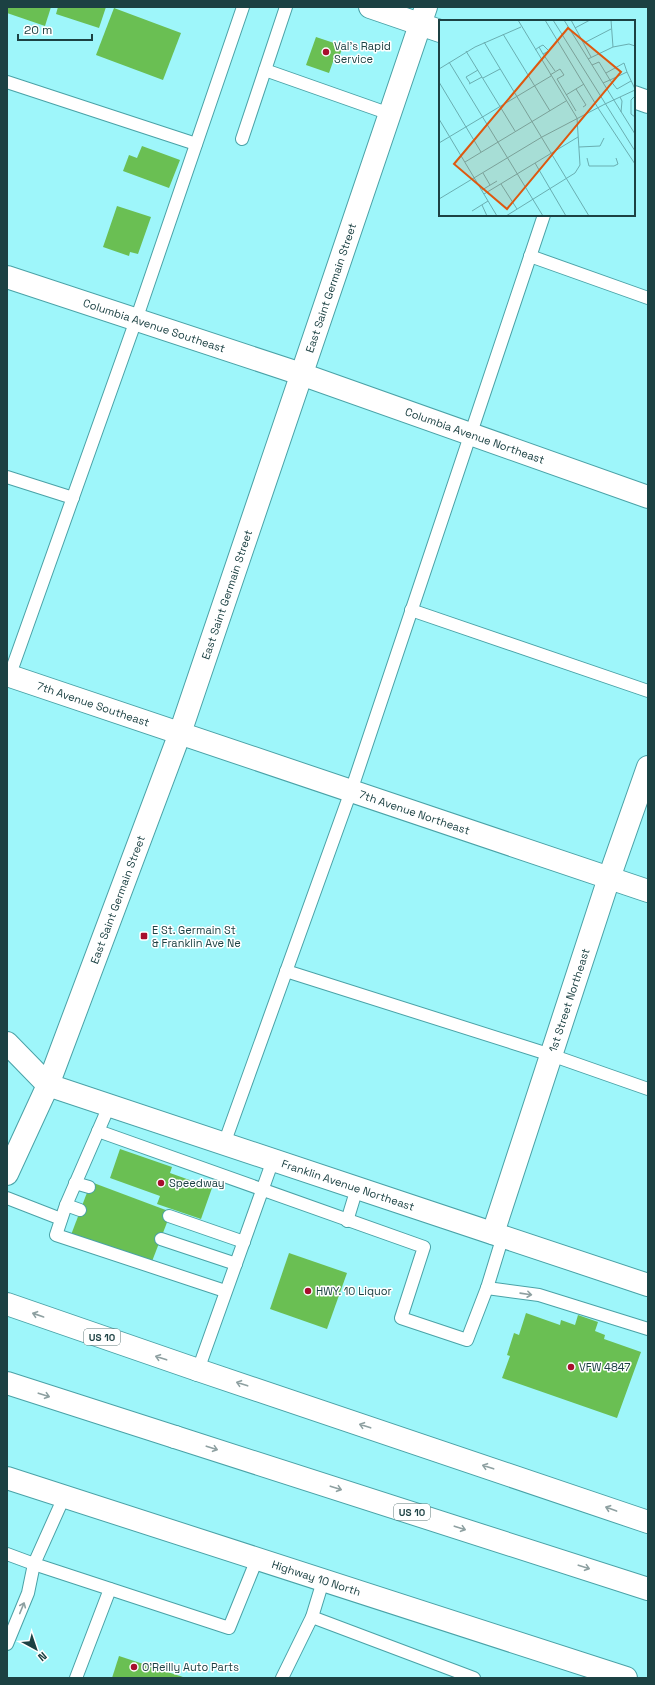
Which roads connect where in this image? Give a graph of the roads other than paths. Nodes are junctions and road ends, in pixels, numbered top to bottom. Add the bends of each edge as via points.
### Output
1 (242, 7) edge
2 (286, 7) edge
3 (370, 7) edge
4 (429, 21) edge
5 (265, 70) junction
6 (7, 82) edge
7 (635, 97) edge
8 (648, 102) edge
9 (390, 114) junction
10 (242, 139) dead end
11 (196, 144) junction
12 (544, 216) edge
13 (530, 256) junction
14 (7, 277) edge
15 (648, 298) edge
16 (136, 320) junction
17 (301, 374) junction
18 (470, 434) junction
19 (7, 477) edge
20 (648, 497) edge
21 (73, 498) junction
22 (411, 610) junction
23 (8, 678) edge
24 (648, 691) edge
25 (180, 733) junction
26 (648, 767) edge
27 (351, 791) junction
28 (609, 878) junction
29 (648, 891) edge
30 (286, 971) junction
31 (7, 1043) edge
32 (551, 1055) junction
33 (48, 1085) junction
34 (648, 1089) edge
35 (109, 1106) junction
36 (98, 1131) junction
37 (224, 1144) junction
38 (272, 1160) junction
39 (7, 1174) edge
40 (76, 1183) junction
41 (89, 1187) dead end
42 (357, 1188) junction
43 (261, 1191) junction
44 (7, 1198) edge
45 (66, 1205) junction
46 (80, 1210) dead end
47 (169, 1216) dead end
48 (61, 1219) junction
49 (347, 1220) junction
50 (498, 1234) junction
51 (161, 1238) dead end
52 (244, 1242) junction
53 (236, 1264) junction
54 (648, 1285) edge
55 (487, 1288) junction
56 (225, 1291) junction
57 (7, 1304) edge
58 (648, 1329) edge
59 (198, 1370) junction
60 (7, 1383) edge
61 (7, 1478) edge
62 (64, 1497) junction
63 (648, 1522) edge
64 (7, 1554) edge
65 (257, 1559) junction
66 (34, 1564) junction
67 (323, 1580) junction
68 (110, 1589) junction
69 (648, 1589) edge
70 (312, 1617) junction
71 (7, 1644) edge
72 (451, 1674) edge
73 (76, 1678) edge
74 (282, 1678) edge
75 (474, 1678) edge
76 (626, 1678) edge

1 - 11 lane
2 - 5 lane
3 - 4 main road
4 - 9 main road, East Saint Germain Street
5 - 9 lane
5 - 10 lane
6 - 11 lane
7 - 8 main road
9 - 17 main road, East Saint Germain Street
11 - 16 lane
12 - 13 lane
13 - 15 lane
13 - 18 lane
14 - 16 main road, Columbia Avenue Southeast
16 - 17 main road, Columbia Avenue Southeast
16 - 21 lane
17 - 18 main road, Columbia Avenue Northeast
17 - 25 main road, East Saint Germain Street
18 - 20 main road, Columbia Avenue Northeast
18 - 22 lane
19 - 21 lane
21 - 23 lane
22 - 24 lane
22 - 27 lane
23 - 25 main road, 7th Avenue Southeast
25 - 27 main road, 7th Avenue Northeast
25 - 33 main road, East Saint Germain Street
26 - 28 main road, 1st Street Northeast
27 - 28 main road, 7th Avenue Northeast
27 - 30 lane
28 - 29 main road, 7th Avenue Northeast
28 - 32 main road, 1st Street Northeast
30 - 32 lane
30 - 37 lane
31 - 33 main road
32 - 34 lane
32 - 50 main road, 1st Street Northeast
33 - 35 main road, Franklin Avenue Northeast
33 - 39 main road, East Saint Germain Street
35 - 36 lane
35 - 37 main road, Franklin Avenue Northeast
36 - 40 lane
36 - 43 lane
37 - 38 main road, Franklin Avenue Northeast
38 - 42 main road, Franklin Avenue Northeast
38 - 43 lane
40 - 41 lane
40 - 45 lane
42 - 49 lane
42 - 50 main road, Franklin Avenue Northeast
43 - 49 lane
43 - 52 lane
44 - 48 lane
45 - 46 lane
45 - 48 lane
47 - 52 lane
48 - 56 lane via 56,1235
49 - 55 lane via 424,1247 401,1318 467,1340
50 - 54 main road, Franklin Avenue Northeast
50 - 55 lane
51 - 53 lane
52 - 53 lane
53 - 56 lane
55 -> 58 lane via 539,1295
56 - 59 lane
59 -> 57 main road, US 10
63 -> 59 main road, US 10
60 -> 69 main road, US 10
61 - 62 main road, Highway 10 North
62 - 65 main road, Highway 10 North
62 - 66 lane
64 - 66 lane
65 - 67 main road, Highway 10 North
65 - 68 lane via 229,1628
66 - 68 lane
71 -> 66 lane via 28,1592
67 - 70 lane
67 - 76 main road, Highway 10 North
68 - 73 lane
70 - 72 lane
70 - 74 lane
72 - 75 lane

